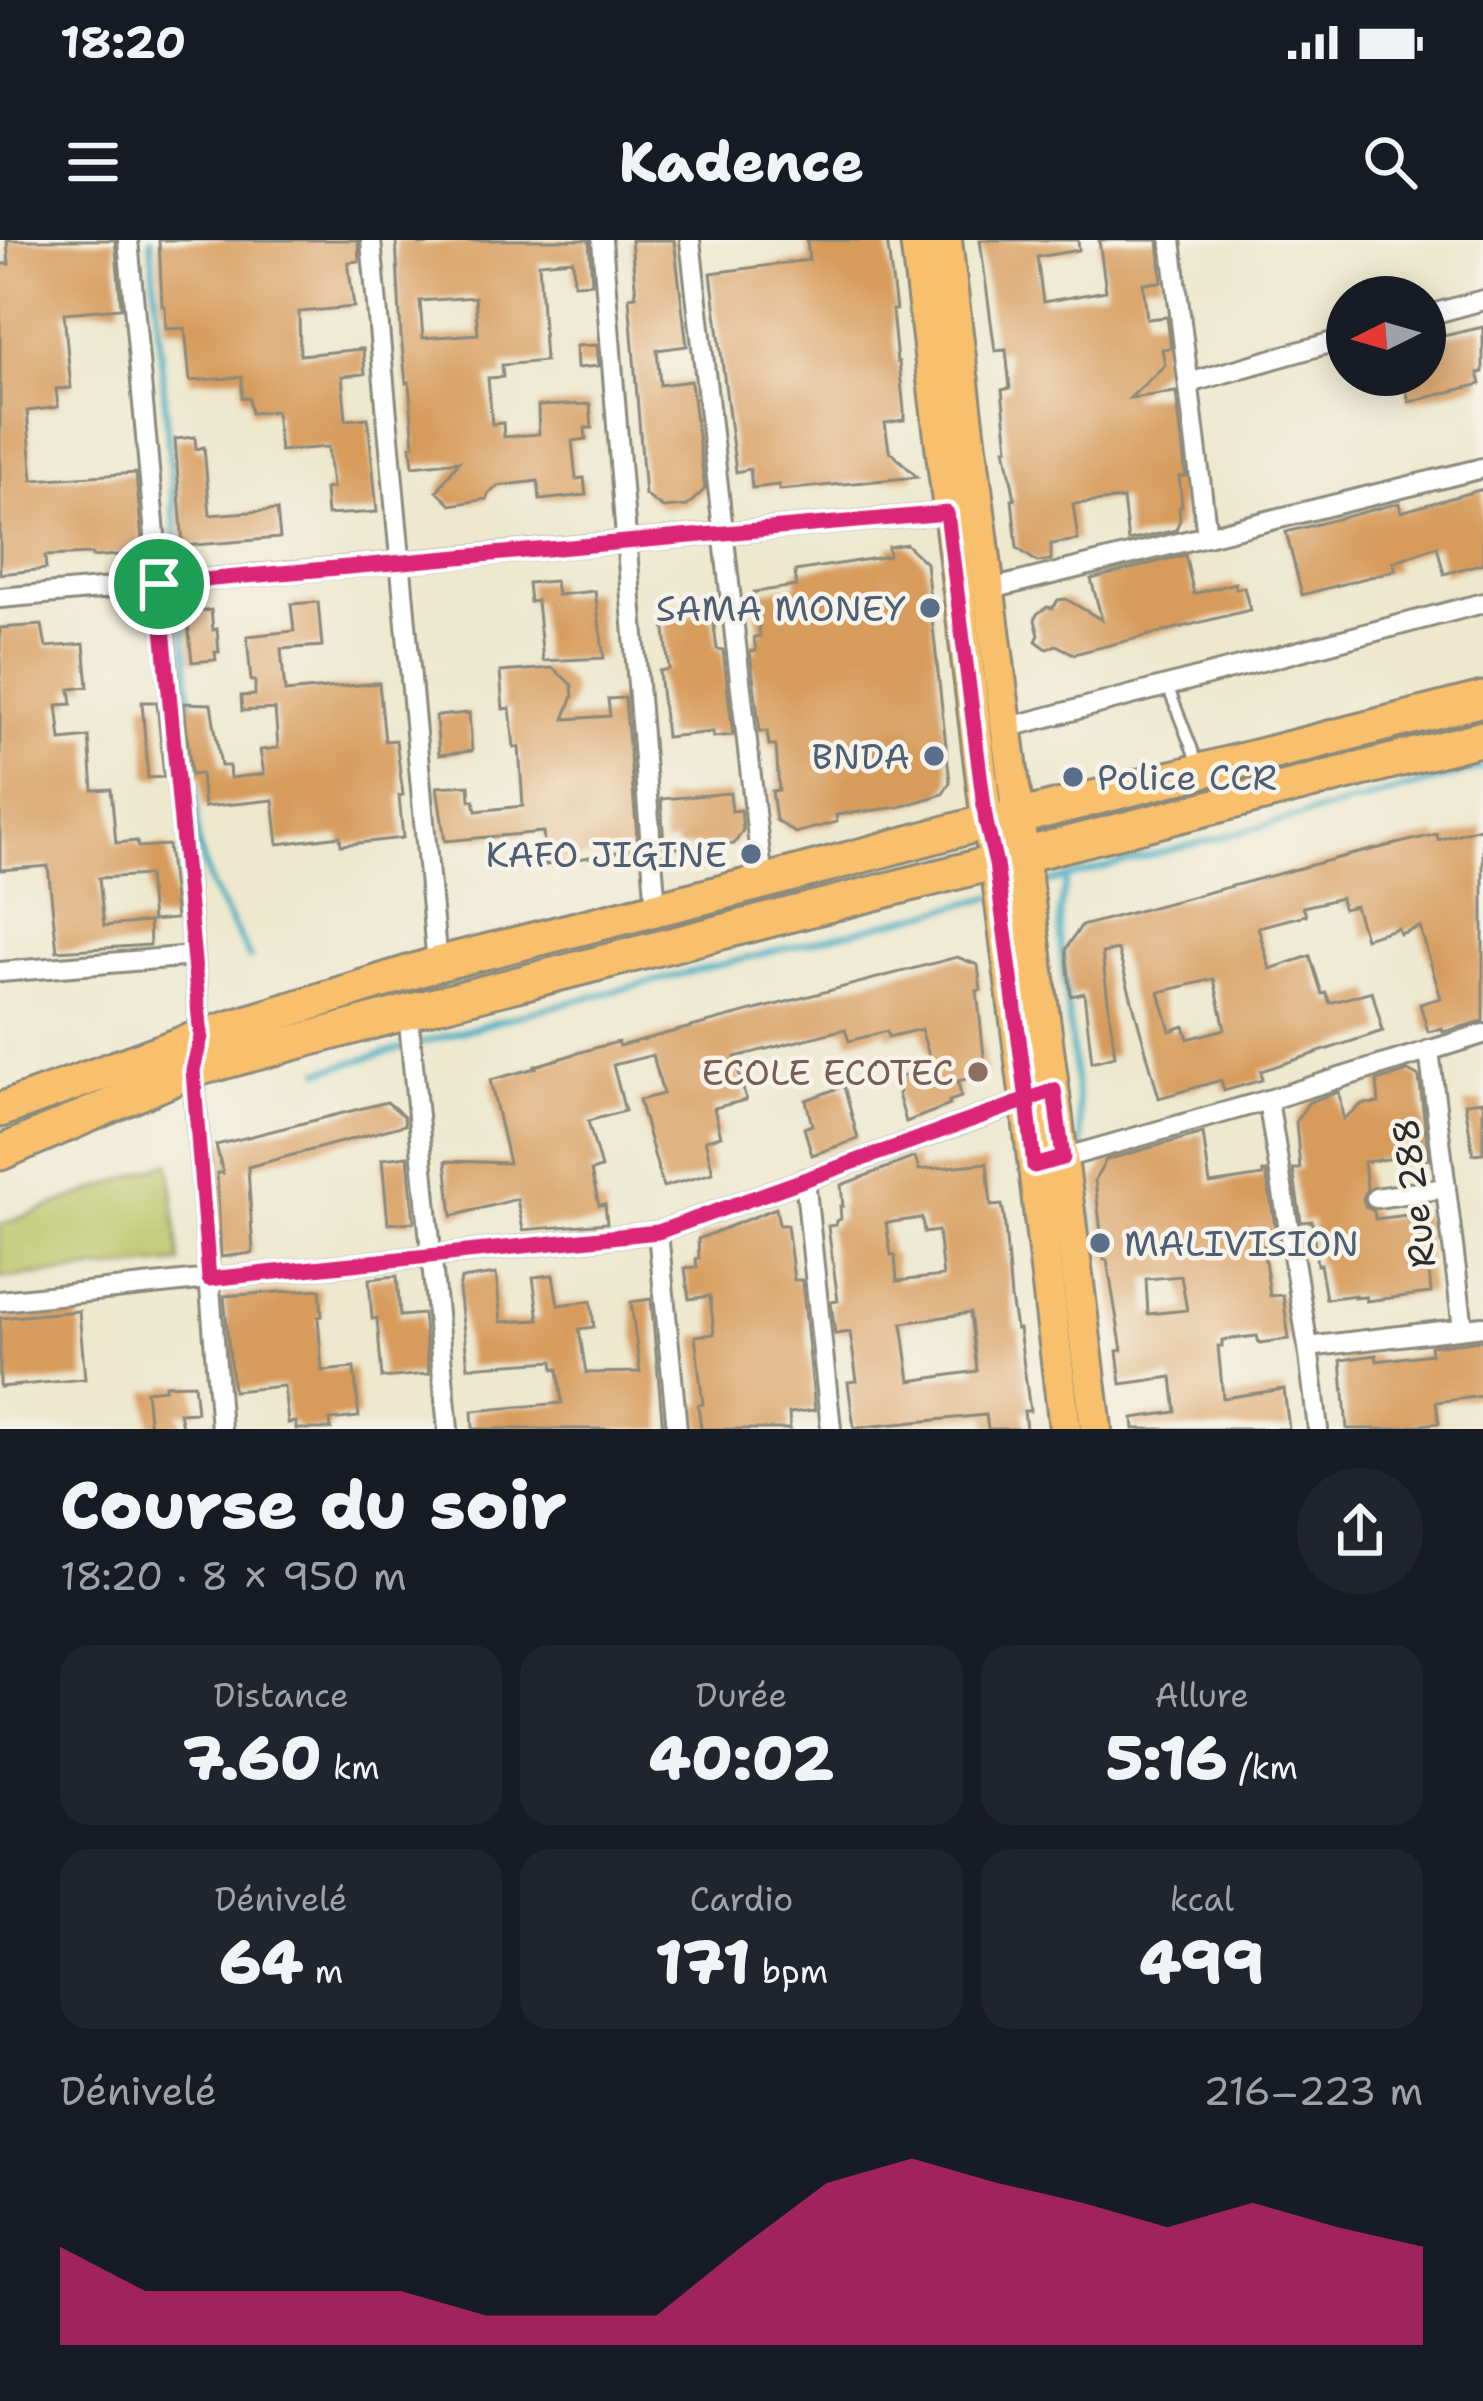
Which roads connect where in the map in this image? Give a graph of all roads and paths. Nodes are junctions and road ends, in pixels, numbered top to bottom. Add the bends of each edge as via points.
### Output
1 (128, 240) edge
2 (371, 240) edge
3 (602, 240) edge
4 (690, 240) edge
5 (916, 240) edge
6 (946, 240) edge
7 (1172, 240) edge
8 (1483, 300) edge
9 (1446, 310) edge
10 (1326, 344) edge
11 (1189, 383) junction
12 (1483, 468) edge
13 (947, 513) junction
14 (724, 533) junction
15 (1208, 536) junction
16 (626, 542) junction
17 (400, 562) junction
18 (159, 584) junction
19 (987, 590) junction
20 (0, 598) edge
21 (1483, 603) edge
22 (1167, 686) junction
23 (1483, 699) edge
24 (1006, 728) junction
25 (1483, 737) edge
26 (1200, 771) junction
27 (1003, 819) junction
28 (1010, 860) junction
29 (763, 883) junction
30 (656, 908) junction
31 (193, 956) junction
32 (437, 964) junction
33 (0, 972) edge
34 (408, 1012) junction
35 (1483, 1034) edge
36 (1430, 1050) junction
37 (197, 1054) junction
38 (1040, 1095) junction
39 (1268, 1100) junction
40 (0, 1109) edge
41 (0, 1153) edge
42 (1049, 1162) junction
43 (805, 1179) junction
44 (1446, 1187) junction
45 (1376, 1198) dead end
46 (658, 1232) junction
47 (432, 1256) junction
48 (209, 1279) junction
49 (0, 1301) edge
50 (1473, 1327) edge
51 (1308, 1347) junction
52 (220, 1429) edge
53 (448, 1429) edge
54 (677, 1429) edge
55 (831, 1429) edge
56 (1066, 1429) edge
57 (1096, 1429) edge
58 (1318, 1429) edge

1 - 18 street
2 - 17 street
3 - 16 street
4 - 14 street
5 - 13 main road
6 - 19 main road
7 - 11 street
8 - 9 street
10 - 11 street
11 - 15 street
12 - 15 street
13 - 14 street
13 - 27 main road
14 - 16 street
14 - 29 street
15 - 19 street
16 - 17 street
16 - 30 street
17 - 18 street
17 - 32 street
18 - 20 street
18 - 31 street
19 - 24 main road
21 - 22 street
22 - 24 street
22 - 26 lane
23 - 26 highway
24 - 27 main road
25 - 28 highway
26 - 27 highway
27 - 28 main road
27 - 29 highway
28 - 34 highway
28 - 38 main road
29 - 30 highway
30 - 32 highway
31 - 33 street
31 - 37 street
32 - 37 highway
34 - 37 highway
34 - 47 street
35 - 36 street
36 - 39 street
36 - 44 street, Rue 288
37 - 40 highway
37 - 41 highway
37 - 48 street
38 - 42 main road
38 - 43 street
39 - 42 street
39 - 51 street
42 - 56 main road
42 - 57 main road
43 - 46 street
43 - 55 street
44 - 45 street
44 - 50 street, Rue 288
46 - 47 street
46 - 54 street
47 - 48 street
47 - 53 street
48 - 49 street
48 - 52 street
50 - 51 street
51 - 58 street

